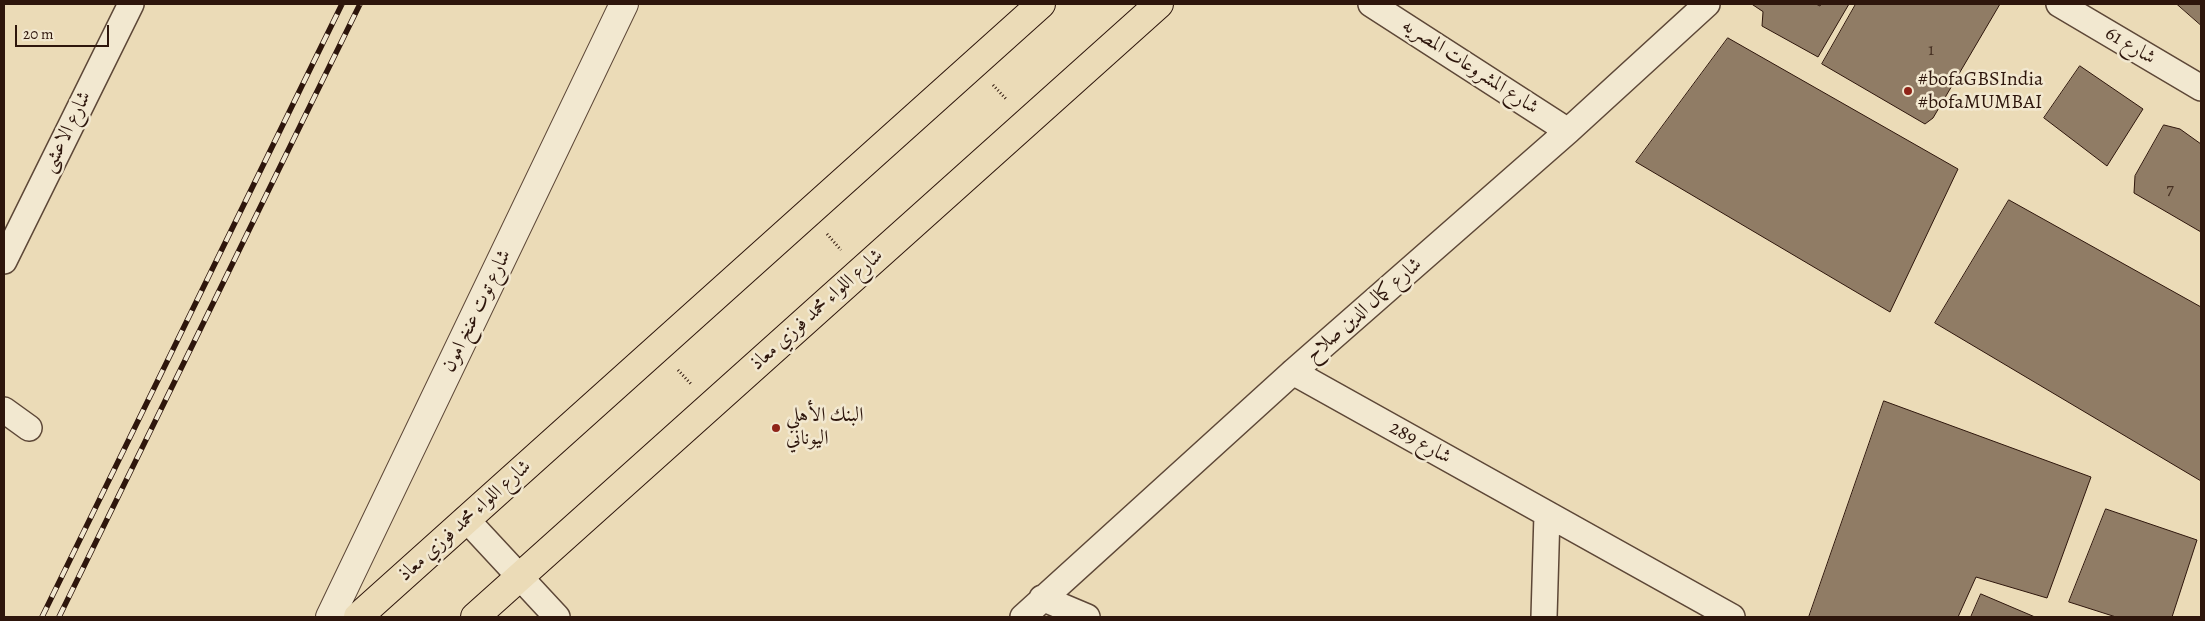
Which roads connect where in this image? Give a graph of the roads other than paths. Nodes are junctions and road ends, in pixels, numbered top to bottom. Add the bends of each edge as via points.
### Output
1 (130, 4) edge
2 (624, 4) edge
3 (1041, 4) edge
4 (1159, 4) edge
5 (1371, 4) edge
6 (1707, 4) edge
7 (2059, 4) edge
8 (2201, 88) edge
9 (1568, 131) junction
10 (4, 261) edge
11 (1293, 372) junction
12 (4, 410) edge
13 (29, 428) dead end
14 (1547, 514) junction
15 (466, 519) junction
16 (519, 576) junction
17 (1042, 598) junction
18 (330, 617) edge
19 (358, 617) edge
20 (475, 617) edge
21 (557, 617) edge
22 (1022, 617) edge
23 (1087, 617) edge
24 (1544, 617) edge
25 (1732, 617) edge

1 - 10 street, شارع الاعشى
2 - 18 street, شارع توت عنخ امون
3 - 15 main road, شارع اللواء محمد فوزي معاذ
4 - 16 main road, شارع اللواء محمد فوزي معاذ
5 - 9 street, شارع المشروعات المصريه
6 - 9 street, شارع كمال الدين صلاح
7 - 8 street, شارع 61
9 - 11 street, شارع كمال الدين صلاح
11 - 14 street, شارع 289
11 - 17 street, شارع كمال الدين صلاح
12 - 13 street
14 - 24 street
14 - 25 street, شارع 289
15 - 16 street
15 - 19 main road, شارع اللواء محمد فوزي معاذ
16 - 20 main road, شارع اللواء محمد فوزي معاذ
16 - 21 street
17 - 22 street, شارع كمال الدين صلاح
17 - 23 street

